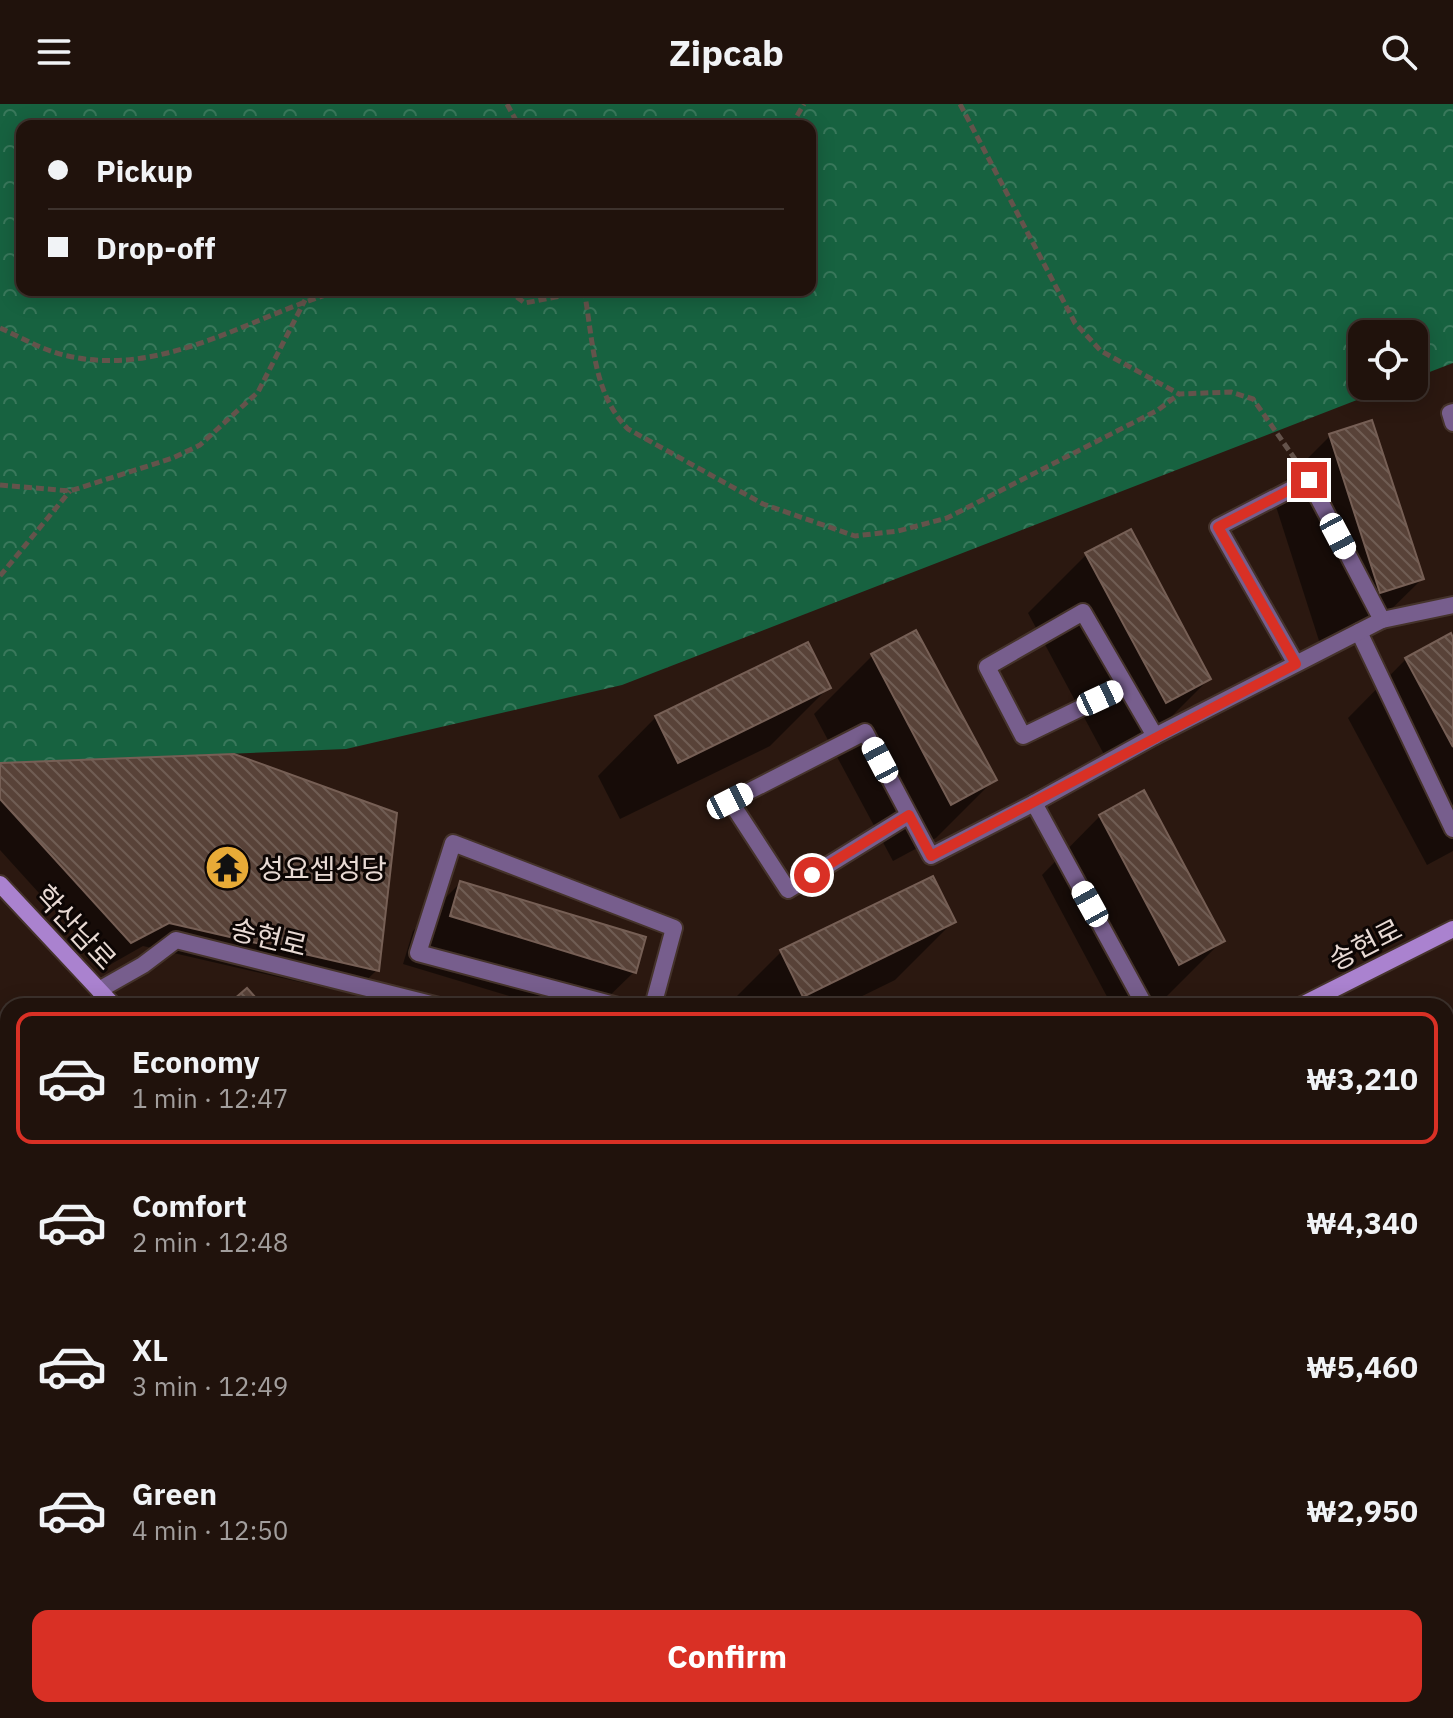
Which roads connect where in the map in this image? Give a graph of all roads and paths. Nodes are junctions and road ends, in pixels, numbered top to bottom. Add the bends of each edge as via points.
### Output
1 (960, 104) edge
2 (320, 296) edge
3 (515, 296) edge
4 (559, 296) edge
5 (585, 296) edge
6 (305, 300) junction
7 (0, 328) edge
8 (1179, 394) junction
9 (1453, 412) edge
10 (1453, 423) edge
11 (1309, 480) junction
12 (0, 485) edge
13 (70, 491) junction
14 (0, 576) edge
15 (1453, 605) edge
16 (1382, 620) junction
17 (1359, 632) junction
18 (1296, 664) junction
19 (1126, 686) junction
20 (1155, 736) junction
21 (1034, 803) junction
22 (909, 815) junction
23 (1453, 829) edge
24 (0, 884) edge
25 (1453, 929) edge
26 (99, 990) junction
27 (106, 998) edge
28 (407, 998) edge
29 (588, 998) edge
30 (655, 998) edge
31 (1141, 998) edge
32 (1316, 998) edge

1 - 8 path via 1075,323 1101,351
2 - 6 path
3 - 4 path via 525,303
5 - 8 path via 600,383 628,429 763,504 855,536 947,518 1158,410
6 - 7 path via 198,345 148,357 65,356
6 - 13 path via 258,392 219,430 173,458
8 - 11 path via 1231,392 1253,399
9 - 10 street
11 - 16 street
11 - 18 street via 1218,527
12 - 13 path
13 - 14 path
15 - 16 street
16 - 17 street
17 - 18 street
17 - 23 street
18 - 20 street
19 - 19 street via 1083,612 987,667 1023,736
19 - 20 street
20 - 21 street
21 - 22 street via 931,856
21 - 31 street
22 - 22 street via 865,732 730,801 788,890
24 - 26 main road, 학산남로
25 - 32 main road, 송현로
26 - 27 main road, 학산남로
26 - 28 street, 송현로 via 176,940
29 - 30 street via 418,953 453,843 674,928

